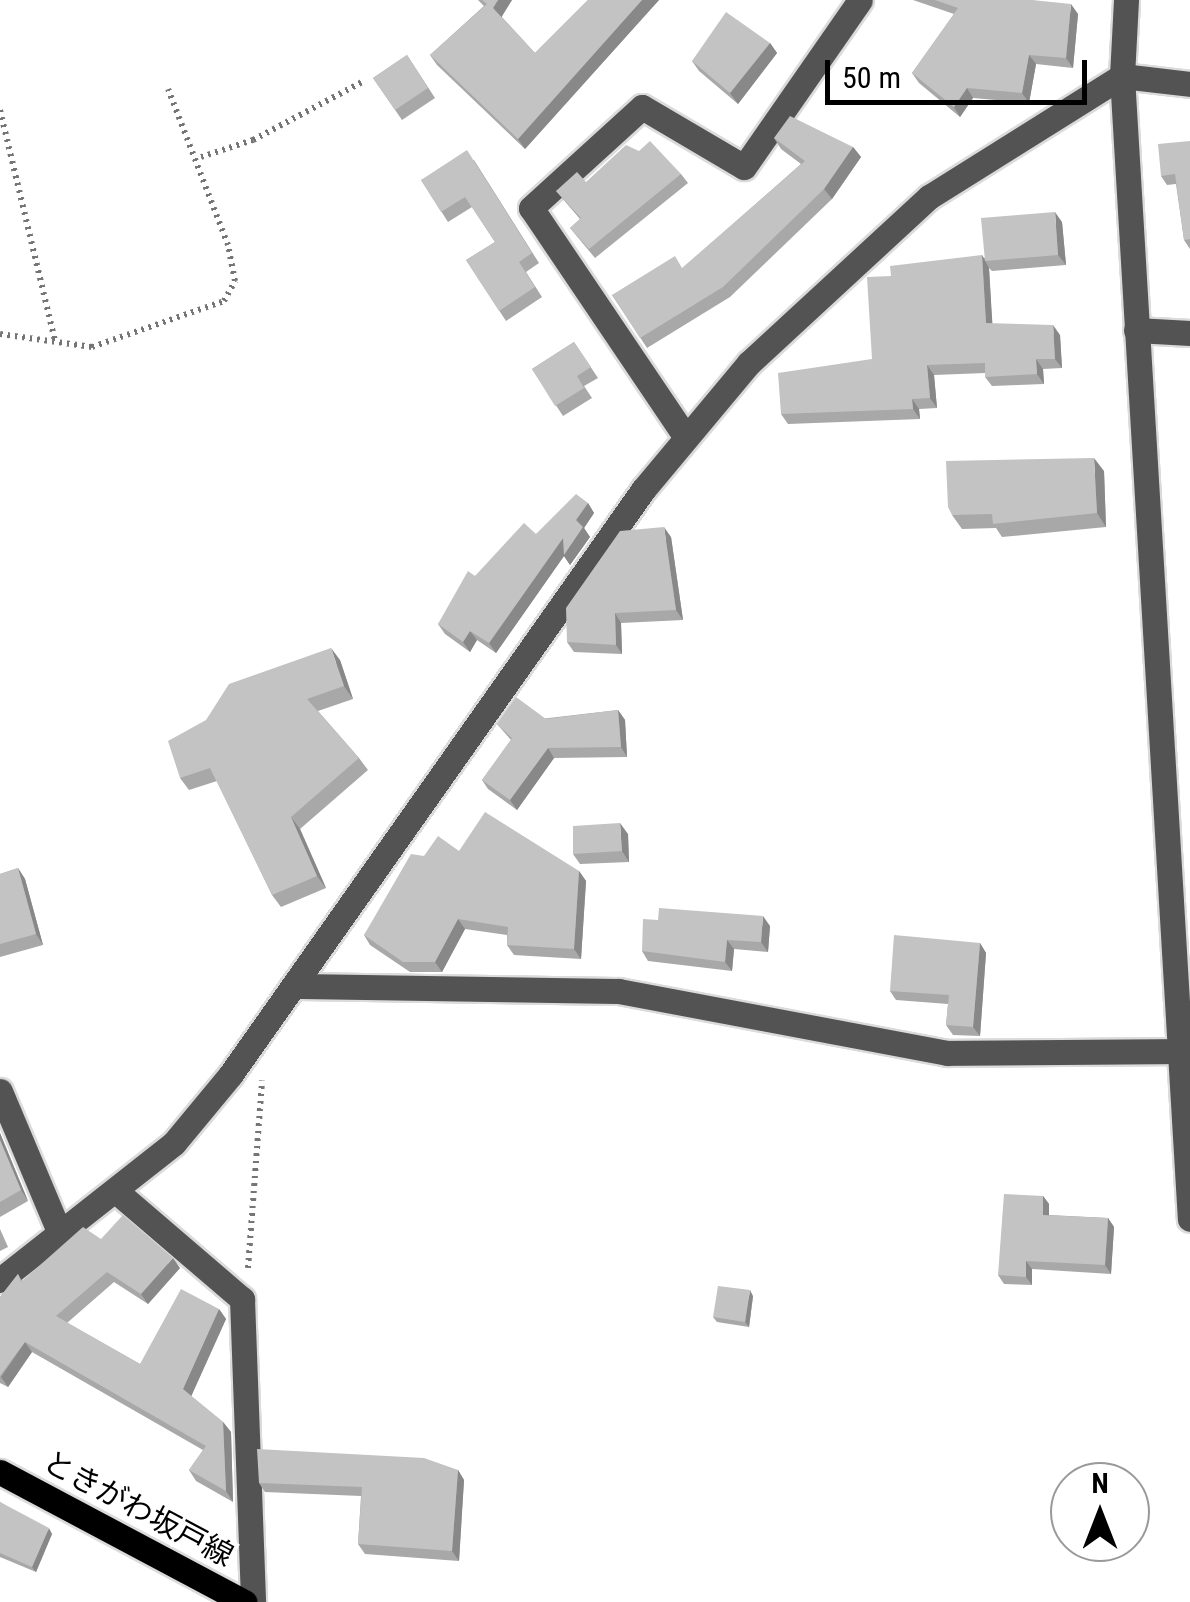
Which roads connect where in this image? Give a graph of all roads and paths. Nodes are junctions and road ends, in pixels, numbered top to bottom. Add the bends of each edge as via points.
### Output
1 (860, 0) edge
2 (1126, 0) edge
3 (1122, 76) junction
4 (362, 82) dead end
5 (1190, 84) edge
6 (168, 89) dead end
7 (0, 110) edge
8 (201, 157) junction
9 (1136, 330) junction
10 (0, 334) edge
11 (1190, 334) edge
12 (55, 342) junction
13 (685, 436) junction
14 (1179, 922) edge
15 (298, 986) junction
16 (265, 1030) junction
17 (1175, 1051) junction
18 (0, 1091) edge
19 (116, 1192) junction
20 (1190, 1218) edge
21 (60, 1234) junction
22 (0, 1280) edge
23 (242, 1299) junction
24 (0, 1472) edge
25 (218, 1596) edge
26 (249, 1602) edge

1 - 13 street via 744,166 642,107 531,208
2 - 3 street
3 - 5 street
3 - 9 street
3 - 13 street via 929,198 749,362
4 - 8 path via 253,140
6 - 8 path
7 - 12 path
8 - 12 path via 235,280 224,301 92,348
9 - 11 street
9 - 14 street
10 - 12 path
13 - 15 street
14 - 17 street
15 - 16 street
15 - 17 street via 618,991 947,1053
16 - 19 street via 174,1144
16 - 23 path
17 - 20 street
18 - 21 street
19 - 21 street
19 - 23 street
21 - 22 street
23 - 26 street
24 - 25 main road, ときがわ坂戸線
25 - 26 main road, ときがわ坂戸線

